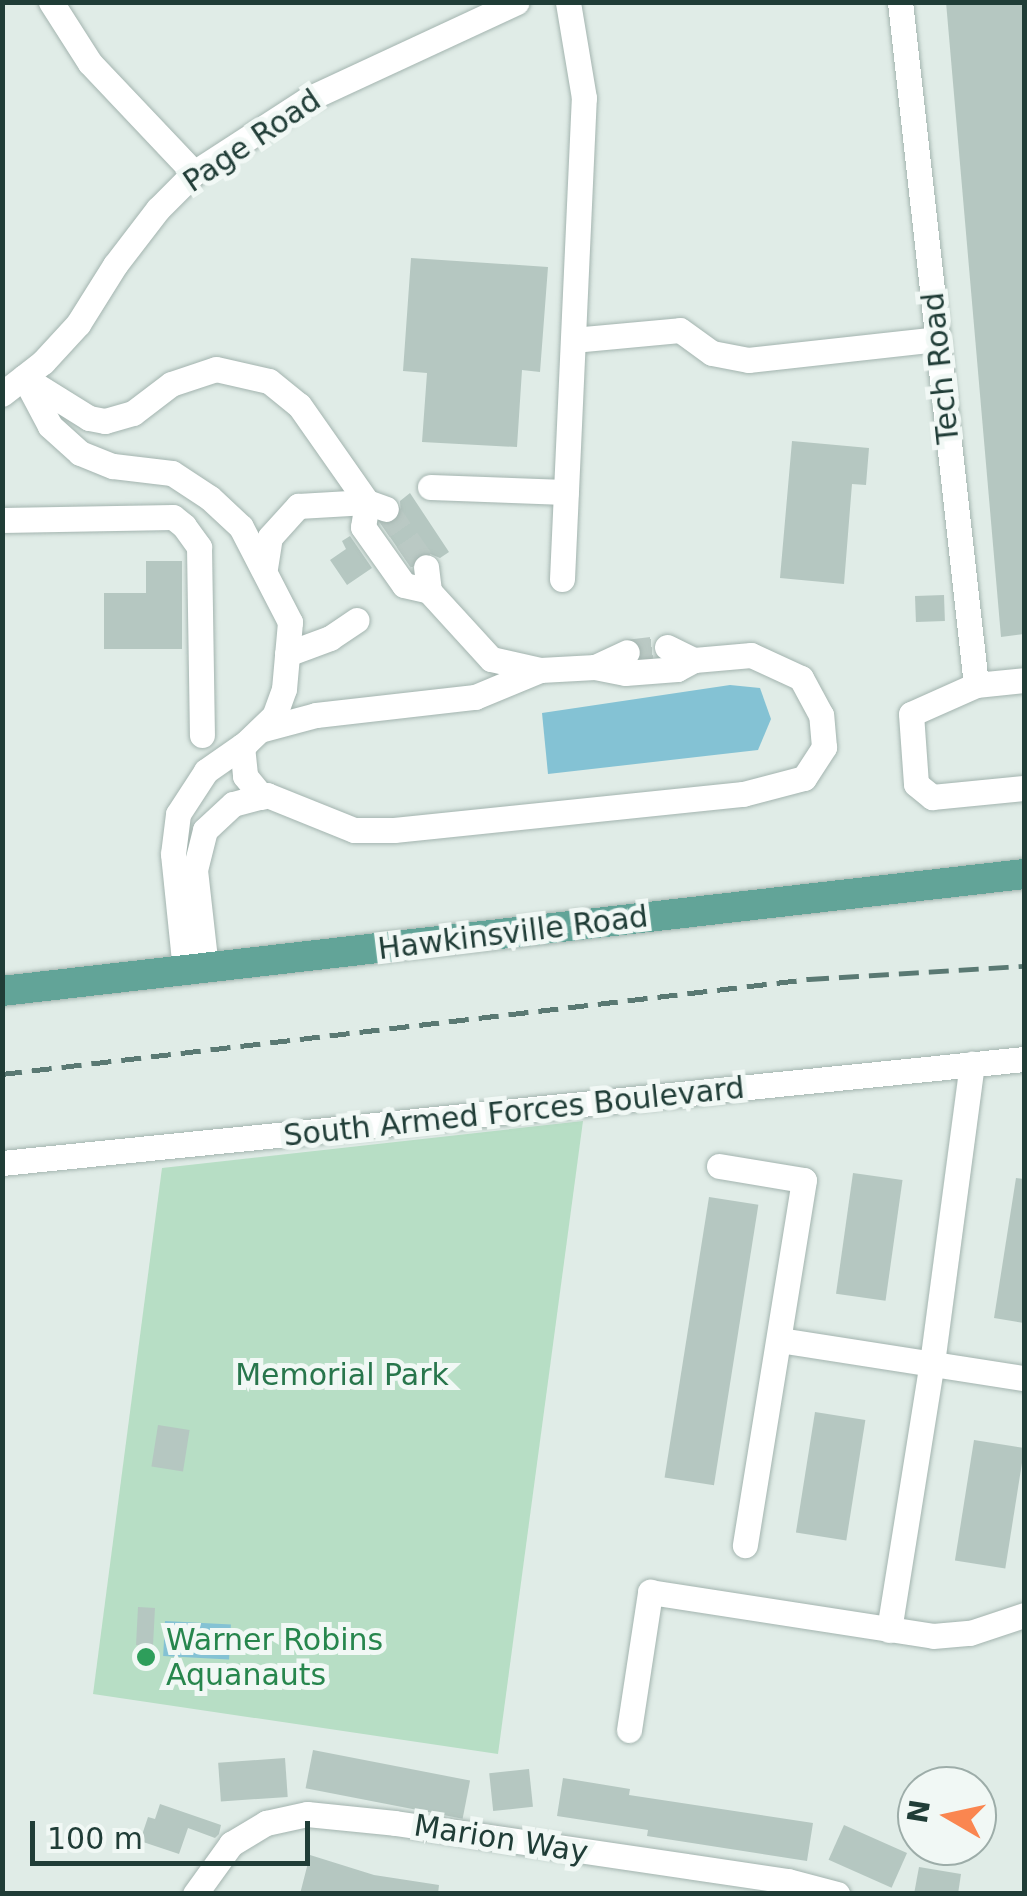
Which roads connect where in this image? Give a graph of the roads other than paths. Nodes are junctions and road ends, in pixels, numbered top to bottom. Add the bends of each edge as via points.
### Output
1 (51, 2) edge
2 (517, 2) edge
3 (568, 2) edge
4 (900, 2) edge
5 (194, 173) junction
6 (938, 339) junction
7 (574, 340) junction
8 (24, 377) junction
9 (2, 394) edge
10 (430, 487) dead end
11 (566, 492) junction
12 (377, 506) junction
13 (2, 520) edge
14 (265, 568) junction
15 (562, 579) dead end
16 (357, 620) dead end
17 (666, 647) tunnel mouth
18 (627, 652) tunnel mouth
19 (288, 654) junction
20 (694, 660) junction
21 (596, 667) junction
22 (540, 670) junction
23 (1024, 680) edge
24 (976, 684) junction
25 (202, 735) dead end
26 (251, 738) junction
27 (1024, 788) edge
28 (262, 797) junction
29 (1024, 874) edge
30 (196, 969) junction
31 (2, 992) edge
32 (1024, 1059) edge
33 (972, 1064) junction
34 (2, 1162) edge
35 (718, 1166) dead end
36 (780, 1340) junction
37 (932, 1363) junction
38 (1024, 1378) edge
39 (745, 1546) dead end
40 (1024, 1615) edge
41 (889, 1630) junction
42 (630, 1730) dead end
43 (195, 1894) edge
44 (837, 1894) edge

1 - 5 street via 90,63
2 - 5 street, Page Road via 308,100
3 - 7 street via 584,98
4 - 6 street, Tech Road
5 - 8 street, Page Road via 126,251 78,324
6 - 7 street via 748,360 712,353 680,330
6 - 24 street, Tech Road
7 - 11 street
8 - 9 street, Page Road
8 - 12 street via 89,418 105,421 134,413 171,384 216,369 269,381 300,405
8 - 14 street via 50,426 80,453 112,466 172,473 241,527
10 - 11 street
11 - 15 street
12 - 14 street via 298,506 270,537
12 - 22 street via 364,527 404,585 427,579 450,620 491,658
13 - 25 street via 173,517 184,526 199,547
14 - 19 street via 290,622
16 - 19 street
17 - 20 street
18 - 21 street
19 - 26 street via 274,716
20 - 21 street via 677,669 625,674
20 - 28 street via 751,655 802,678 821,714 824,746 804,778 743,794 394,830 354,830
21 - 22 street
22 - 26 street via 475,698 316,715
23 - 24 street
24 - 27 street via 911,714 916,784 932,797
26 - 28 street via 245,776
26 - 30 street via 206,770 178,814 173,854
28 - 30 street via 234,804 205,830 195,870
29 - 30 main road, Hawkinsville Road
30 - 31 main road, Hawkinsville Road
32 - 33 street, South Armed Forces Boulevard
33 - 34 street, South Armed Forces Boulevard
33 - 37 street
35 - 36 street via 804,1180
36 - 37 street
36 - 39 street
37 - 38 street
37 - 41 street
40 - 41 street via 970,1633
41 - 42 street via 650,1592
43 - 44 street, Marion Way via 230,1844 266,1823 307,1814 788,1881

